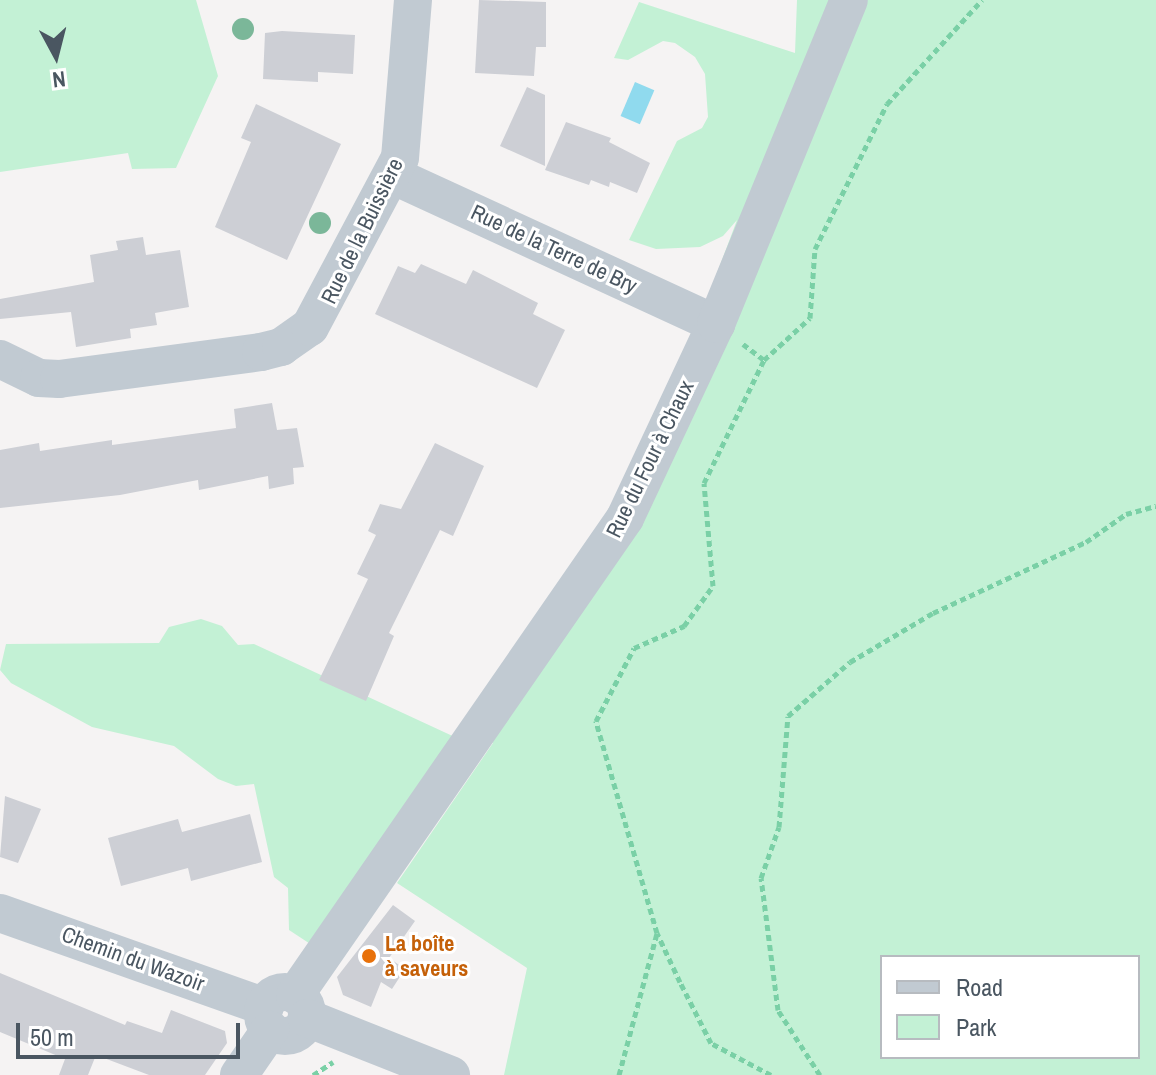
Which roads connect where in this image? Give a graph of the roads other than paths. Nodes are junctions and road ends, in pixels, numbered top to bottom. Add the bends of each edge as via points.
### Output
1 (413, 0) edge
2 (849, 0) edge
3 (392, 175) junction
4 (716, 324) junction
5 (0, 359) edge
6 (0, 913) edge
7 (284, 1012) junction
8 (239, 1075) edge
9 (451, 1075) edge

1 - 3 street, Rue de la Buissière via 404,143
2 - 4 street, Rue du Four à Chaux
3 - 4 street, Rue de la Terre de Bry
3 - 5 street, Rue de la Buissière via 322,312 281,347 59,379 39,378
4 - 7 street, Rue du Four à Chaux via 625,518
6 - 7 street, Chemin du Wazoir
7 - 8 street, Rue du Four à Chaux
7 - 9 street, Chemin du Wazoir

